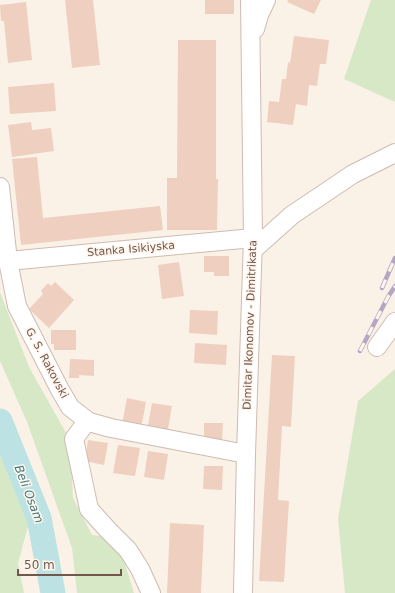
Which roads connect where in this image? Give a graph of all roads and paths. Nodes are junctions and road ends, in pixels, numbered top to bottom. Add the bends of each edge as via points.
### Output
1 (250, 0) edge
2 (266, 0) edge
3 (251, 57) junction
4 (395, 153) edge
5 (0, 187) edge
6 (253, 244) junction
7 (8, 261) junction
8 (395, 322) edge
9 (376, 348) dead end
10 (87, 421) junction
11 (246, 454) junction
12 (150, 593) edge
13 (244, 593) edge

1 - 3 street, Dimitar Ikonomov - Dimitrikata
2 - 3 street, Dimitar Ikonomov - Dimitrikata via 259,15
3 - 6 street, Dimitar Ikonomov - Dimitrikata
4 - 6 street via 353,174
5 - 7 street, G. S. Rakovski
6 - 7 street, Stanka Isikiyska
6 - 11 street, Dimitar Ikonomov - Dimitrikata
7 - 10 street, G. S. Rakovski via 17,306 70,407
8 - 9 street
10 - 11 street, G. S. Rakovski
10 - 12 street via 74,439 89,509 128,550 140,569
11 - 13 street, Dimitar Ikonomov - Dimitrikata

